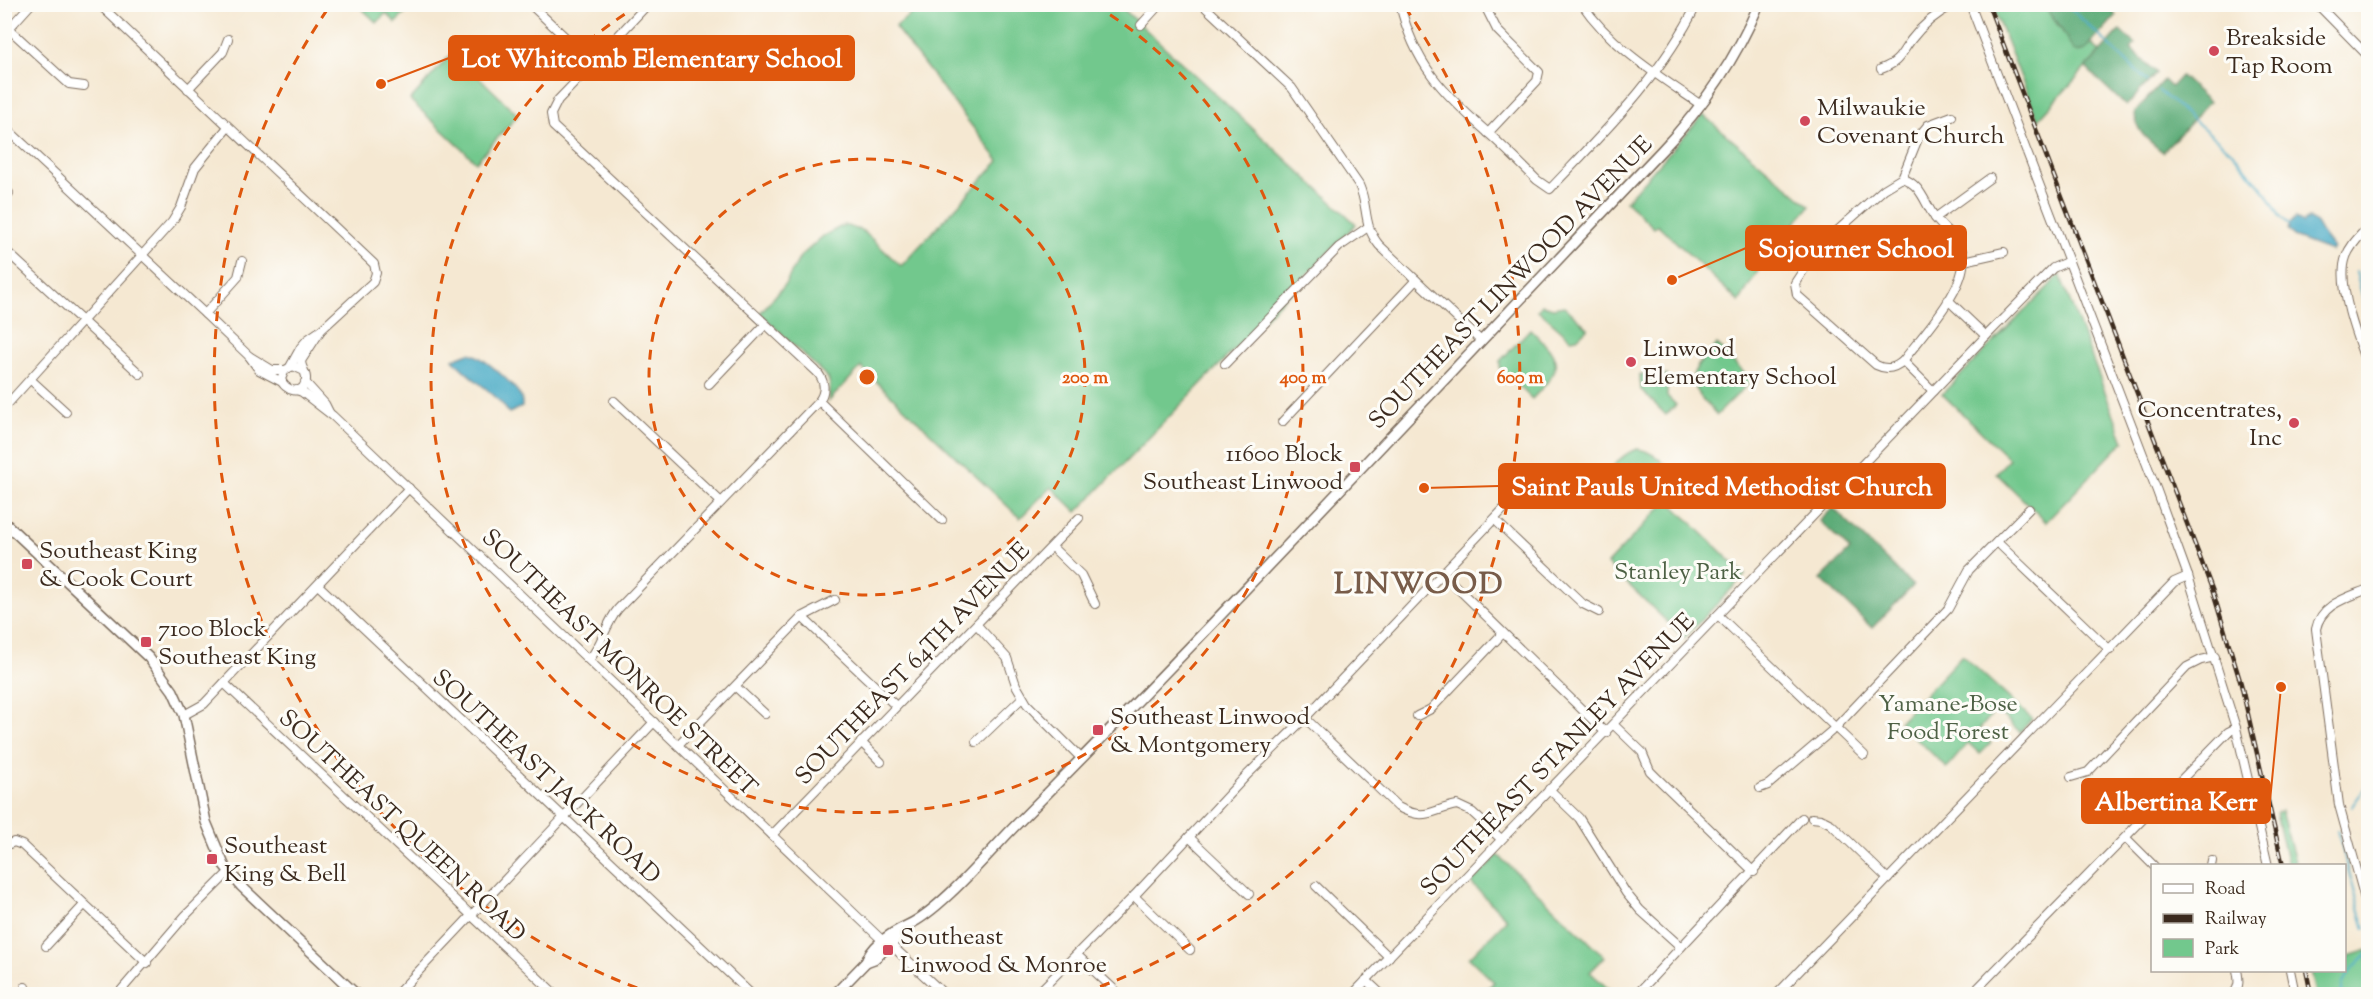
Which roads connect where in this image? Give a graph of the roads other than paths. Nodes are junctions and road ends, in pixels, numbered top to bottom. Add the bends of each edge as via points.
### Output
1 (31, 4) edge
2 (99, 4) edge
3 (530, 4) edge
4 (648, 4) edge
5 (1160, 4) edge
6 (1202, 4) edge
7 (1400, 4) edge
8 (1484, 4) edge
9 (1582, 4) edge
10 (1698, 4) edge
11 (1759, 4) edge
12 (1955, 4) edge
13 (1970, 4) edge
14 (2317, 4) edge
15 (1141, 25) dead end
16 (7, 32) edge
17 (228, 39) dead end
18 (2368, 56) edge
19 (588, 63) junction
20 (1881, 69) dead end
21 (1656, 73) junction
22 (84, 86) dead end
23 (188, 89) junction
24 (1701, 105) junction
25 (1952, 116) dead end
26 (4, 126) edge
27 (228, 127) junction
28 (1488, 133) junction
29 (1902, 178) junction
30 (1990, 178) dead end
31 (1935, 218) junction
32 (1368, 227) junction
33 (2368, 227) edge
34 (4, 249) edge
35 (2004, 252) dead end
36 (142, 255) junction
37 (242, 261) dead end
38 (1964, 261) junction
39 (2069, 261) junction
40 (1416, 280) junction
41 (1948, 300) junction
42 (205, 314) junction
43 (83, 320) junction
44 (765, 325) junction
45 (321, 330) junction
46 (1986, 336) junction
47 (1481, 341) junction
48 (249, 357) junction
49 (1903, 361) junction
50 (1226, 364) dead end
51 (2368, 367) edge
52 (288, 368) junction
53 (302, 370) junction
54 (140, 375) dead end
55 (30, 380) junction
56 (282, 382) junction
57 (305, 382) junction
58 (709, 384) dead end
59 (297, 390) junction
60 (1934, 392) junction
61 (614, 401) dead end
62 (819, 401) junction
63 (4, 408) edge
64 (66, 412) dead end
65 (329, 412) junction
66 (1282, 422) dead end
67 (1535, 476) dead end
68 (409, 488) junction
69 (721, 502) junction
70 (2029, 510) dead end
71 (1079, 518) dead end
72 (942, 520) dead end
73 (1495, 520) junction
74 (6, 528) edge
75 (1997, 542) junction
76 (1052, 547) junction
77 (1443, 574) junction
78 (2188, 576) junction
79 (318, 585) junction
80 (2368, 589) edge
81 (835, 600) dead end
82 (1095, 604) dead end
83 (1599, 612) dead end
84 (1718, 615) junction
85 (802, 617) junction
86 (977, 625) junction
87 (1503, 633) junction
88 (2110, 650) junction
89 (2215, 657) junction
90 (589, 660) junction
91 (224, 683) junction
92 (735, 687) junction
93 (1022, 698) junction
94 (896, 706) junction
95 (765, 714) dead end
96 (184, 715) junction
97 (1417, 716) dead end
98 (1305, 718) junction
99 (654, 722) junction
100 (1614, 726) junction
101 (1835, 728) junction
102 (2236, 728) junction
103 (1606, 733) junction
104 (861, 742) junction
105 (976, 742) dead end
106 (678, 745) junction
107 (1864, 755) dead end
108 (1081, 758) junction
109 (881, 762) dead end
110 (2071, 777) dead end
111 (1760, 788) dead end
112 (1549, 789) junction
113 (564, 818) junction
114 (1802, 818) dead end
115 (1812, 818) dead end
116 (772, 835) junction
117 (1189, 837) junction
118 (2126, 838) junction
119 (1502, 839) junction
120 (5, 846) edge
121 (2152, 864) edge
122 (2268, 864) edge
123 (229, 872) junction
124 (1754, 872) junction
125 (1888, 879) junction
126 (1316, 886) dead end
127 (1249, 894) dead end
128 (1134, 896) junction
129 (84, 905) junction
130 (2368, 910) edge
131 (471, 915) junction
132 (887, 943) junction
133 (46, 946) dead end
134 (1681, 947) junction
135 (1190, 950) dead end
136 (1077, 955) junction
137 (1389, 957) junction
138 (147, 963) junction
139 (2237, 972) edge
140 (2290, 972) edge
141 (1366, 980) junction
142 (118, 994) edge
143 (356, 994) edge
144 (397, 994) edge
145 (555, 994) edge
146 (750, 994) edge
147 (835, 994) edge
148 (944, 994) edge
149 (1036, 994) edge
150 (1119, 994) edge
151 (1353, 994) edge
152 (1382, 994) edge
153 (1637, 994) edge
154 (1777, 994) edge
155 (1972, 994) edge
156 (2233, 994) edge
157 (2295, 994) edge

1 - 16 street
2 - 23 street
3 - 19 street
4 - 19 street
5 - 15 street
6 - 32 street via 1292,88 1359,185
7 - 28 street via 1411,40 1429,75
8 - 28 street via 1497,30 1539,72 1537,81
9 - 21 street via 1604,32
10 - 21 street
11 - 24 main road, SOUTHEAST LINWOOD AVENUE via 1739,46
12 - 20 street via 1931,18 1898,61
13 - 39 street
14 - 18 street
16 - 22 street via 69,84
17 - 23 street via 223,52
19 - 44 street via 587,69 558,100 551,114 553,126
21 - 24 street
21 - 28 street via 1550,189
23 - 27 street
24 - 47 main road, SOUTHEAST LINWOOD AVENUE
25 - 29 street via 1928,125
26 - 36 street
27 - 36 street via 195,168 177,214
27 - 45 street via 369,258 376,273 370,285
29 - 31 street via 1920,190
29 - 49 street via 1884,189 1818,248 1795,282 1794,290 1876,365 1890,368
30 - 31 street
31 - 38 street via 1957,241
32 - 40 street via 1379,245
32 - 50 street via 1339,247
33 - 51 street via 2348,252 2343,274
34 - 43 street
35 - 38 street
36 - 42 street
36 - 43 street
37 - 42 street via 238,278
38 - 41 street via 1961,279
39 - 46 street, SOUTHEAST STANLEY AVENUE via 2053,268
39 - 78 street
40 - 47 street
40 - 66 street
41 - 46 street
41 - 49 street
42 - 48 street
43 - 54 street
43 - 55 street
44 - 58 street
44 - 62 street via 820,375 824,388
45 - 52 street via 304,344
45 - 53 street via 304,354
46 - 60 street, SOUTHEAST STANLEY AVENUE
47 - 108 main road, SOUTHEAST LINWOOD AVENUE
48 - 52 street via 272,370
48 - 56 street via 259,370
49 - 60 street
52 - 53 street
52 - 56 street
53 - 57 street
55 - 63 street
55 - 64 street
56 - 59 street via 288,389
57 - 59 street
57 - 65 street, SOUTHEAST MONROE STREET
59 - 65 street, SOUTHEAST MONROE STREET
60 - 84 street, SOUTHEAST STANLEY AVENUE
61 - 69 street
62 - 69 street
62 - 72 street
65 - 68 street, SOUTHEAST MONROE STREET
67 - 73 street
68 - 79 street
68 - 90 street, SOUTHEAST MONROE STREET
69 - 90 street via 618,609
70 - 75 street
71 - 76 street, SOUTHEAST 64TH AVENUE
73 - 77 street
73 - 83 street via 1582,604
74 - 96 main road via 148,658 168,683
75 - 88 street
75 - 101 street via 1965,575 1948,609
76 - 82 street via 1081,574
76 - 86 street, SOUTHEAST 64TH AVENUE
77 - 87 street
77 - 98 street
78 - 88 street via 2174,582
78 - 89 street
79 - 91 street
79 - 113 street, SOUTHEAST JACK ROAD
80 - 130 street via 2327,609 2316,629 2339,805
81 - 85 street
84 - 100 street, SOUTHEAST STANLEY AVENUE
84 - 101 street
85 - 92 street
85 - 94 street
86 - 93 street via 1007,658
86 - 94 street, SOUTHEAST 64TH AVENUE
87 - 97 street via 1431,709
87 - 103 street
88 - 125 street
89 - 102 street
89 - 110 street via 2187,667 2088,772
90 - 99 street, SOUTHEAST MONROE STREET
91 - 96 street via 199,708
91 - 131 street, SOUTHEAST QUEEN ROAD
92 - 95 street
92 - 106 street
93 - 105 street
93 - 108 street
94 - 104 street, SOUTHEAST 64TH AVENUE
96 - 123 main road via 206,822 216,851
98 - 117 street
98 - 119 street via 1398,807 1413,814 1427,814 1457,805 1472,812
99 - 106 street, SOUTHEAST MONROE STREET
99 - 113 street
100 - 103 street, SOUTHEAST STANLEY AVENUE
100 - 124 street via 1642,752 1652,774
101 - 107 street
101 - 111 street
102 - 118 street
102 - 122 street
103 - 112 street, SOUTHEAST STANLEY AVENUE
104 - 109 street
104 - 116 street, SOUTHEAST 64TH AVENUE
106 - 116 street, SOUTHEAST MONROE STREET
108 - 132 main road, SOUTHEAST LINWOOD AVENUE via 940,902 904,926
112 - 119 street, SOUTHEAST STANLEY AVENUE
112 - 134 street via 1579,818 1640,910
113 - 131 street
113 - 146 street, SOUTHEAST JACK ROAD
114 - 124 street
115 - 125 street via 1831,824
116 - 132 street, SOUTHEAST MONROE STREET
117 - 127 street
117 - 128 street
118 - 121 street
118 - 155 street
119 - 137 street, SOUTHEAST STANLEY AVENUE
120 - 129 street via 14,842 22,845
123 - 138 street via 185,916
123 - 143 main road
124 - 134 street
125 - 154 street
126 - 137 street
128 - 135 street
128 - 136 street
129 - 133 street
129 - 138 street
131 - 144 street
131 - 145 street, SOUTHEAST QUEEN ROAD
132 - 147 main road, SOUTHEAST LINWOOD AVENUE via 869,955
132 - 148 street, SOUTHEAST MONROE STREET
134 - 153 street
136 - 149 street
136 - 150 street
137 - 141 street, SOUTHEAST STANLEY AVENUE
138 - 142 street
139 - 156 street via 2237,990
140 - 157 street
141 - 151 street, SOUTHEAST STANLEY AVENUE
141 - 152 street

